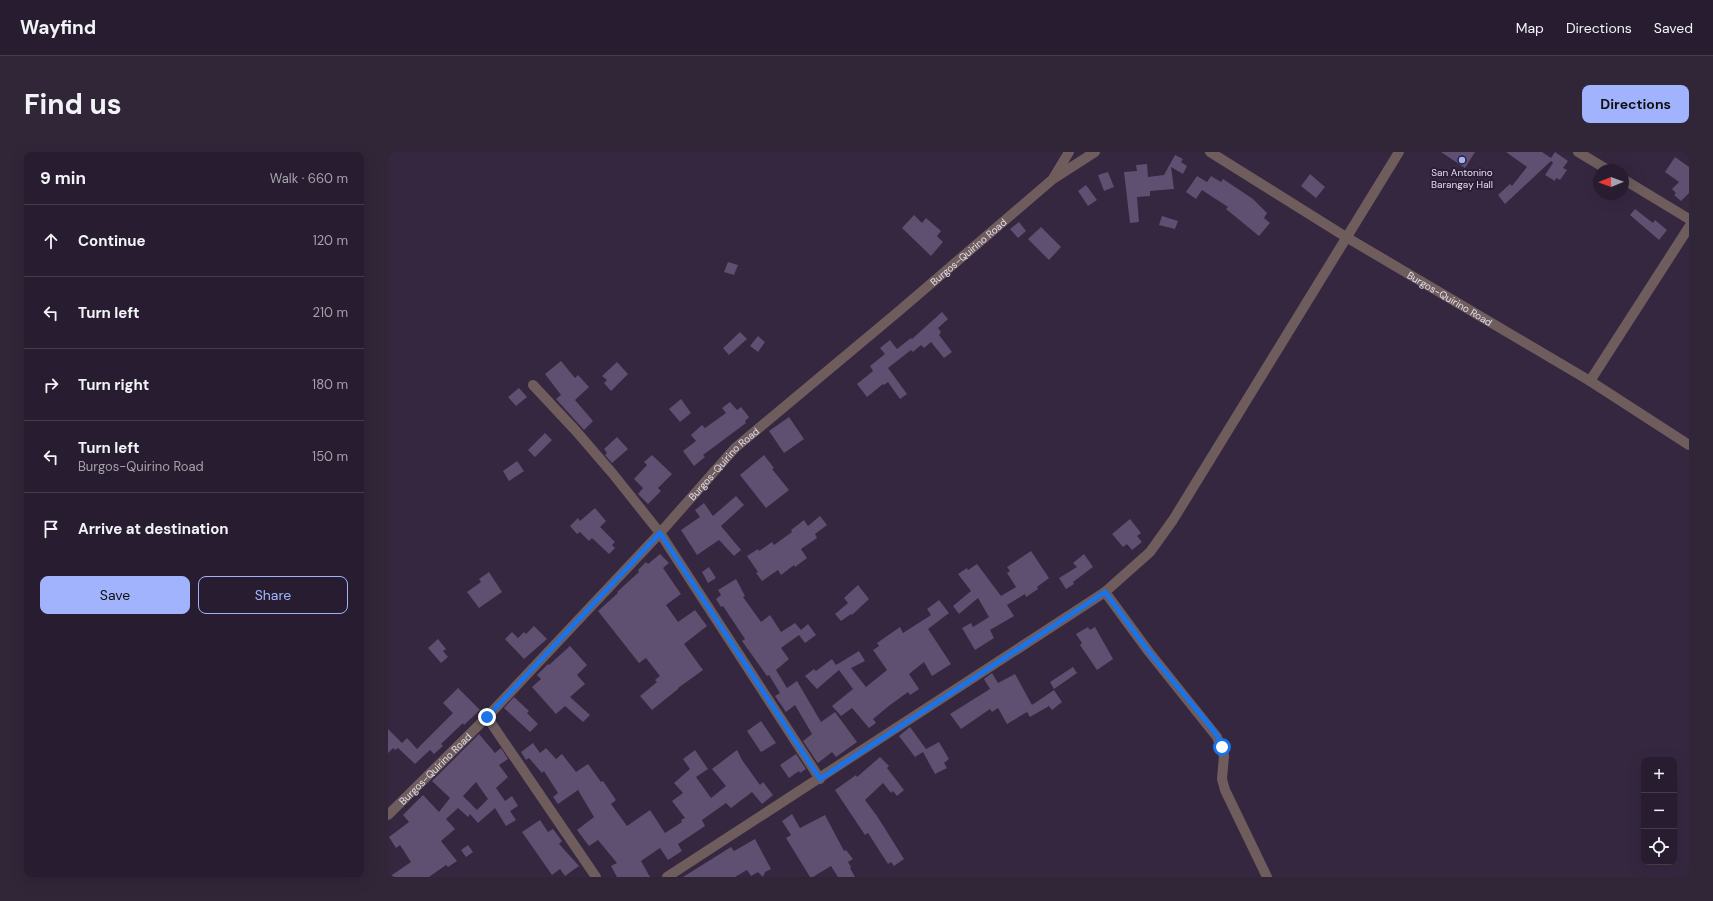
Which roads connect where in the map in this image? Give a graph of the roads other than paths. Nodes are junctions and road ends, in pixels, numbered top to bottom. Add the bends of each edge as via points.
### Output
1 (1069, 152) edge
2 (1095, 152) edge
3 (1210, 152) edge
4 (1399, 152) edge
5 (1582, 153) edge
6 (1599, 164) edge
7 (1053, 179) junction
8 (1629, 183) edge
9 (1689, 219) edge
10 (1689, 227) edge
11 (1346, 237) junction
12 (1590, 381) junction
13 (533, 385) dead end
14 (1689, 445) edge
15 (660, 533) junction
16 (1105, 592) junction
17 (487, 717) junction
18 (820, 779) junction
19 (388, 815) edge
20 (596, 877) edge
21 (667, 877) edge
22 (1267, 877) edge

1 - 7 street
2 - 7 street, Burgos-Quirino Road
3 - 11 street, Burgos-Quirino Road
4 - 11 street
5 - 6 street
7 - 15 street, Burgos-Quirino Road via 734,448
8 - 9 street
10 - 12 street
11 - 12 street, Burgos-Quirino Road
11 - 16 street via 1172,520 1150,552
12 - 14 street, Burgos-Quirino Road
13 - 15 street via 614,474
15 - 17 street, Burgos-Quirino Road
15 - 18 street
16 - 18 street
16 - 22 street via 1149,652 1218,737 1224,756 1222,779 1225,790
17 - 19 street, Burgos-Quirino Road
17 - 20 street
18 - 21 street

